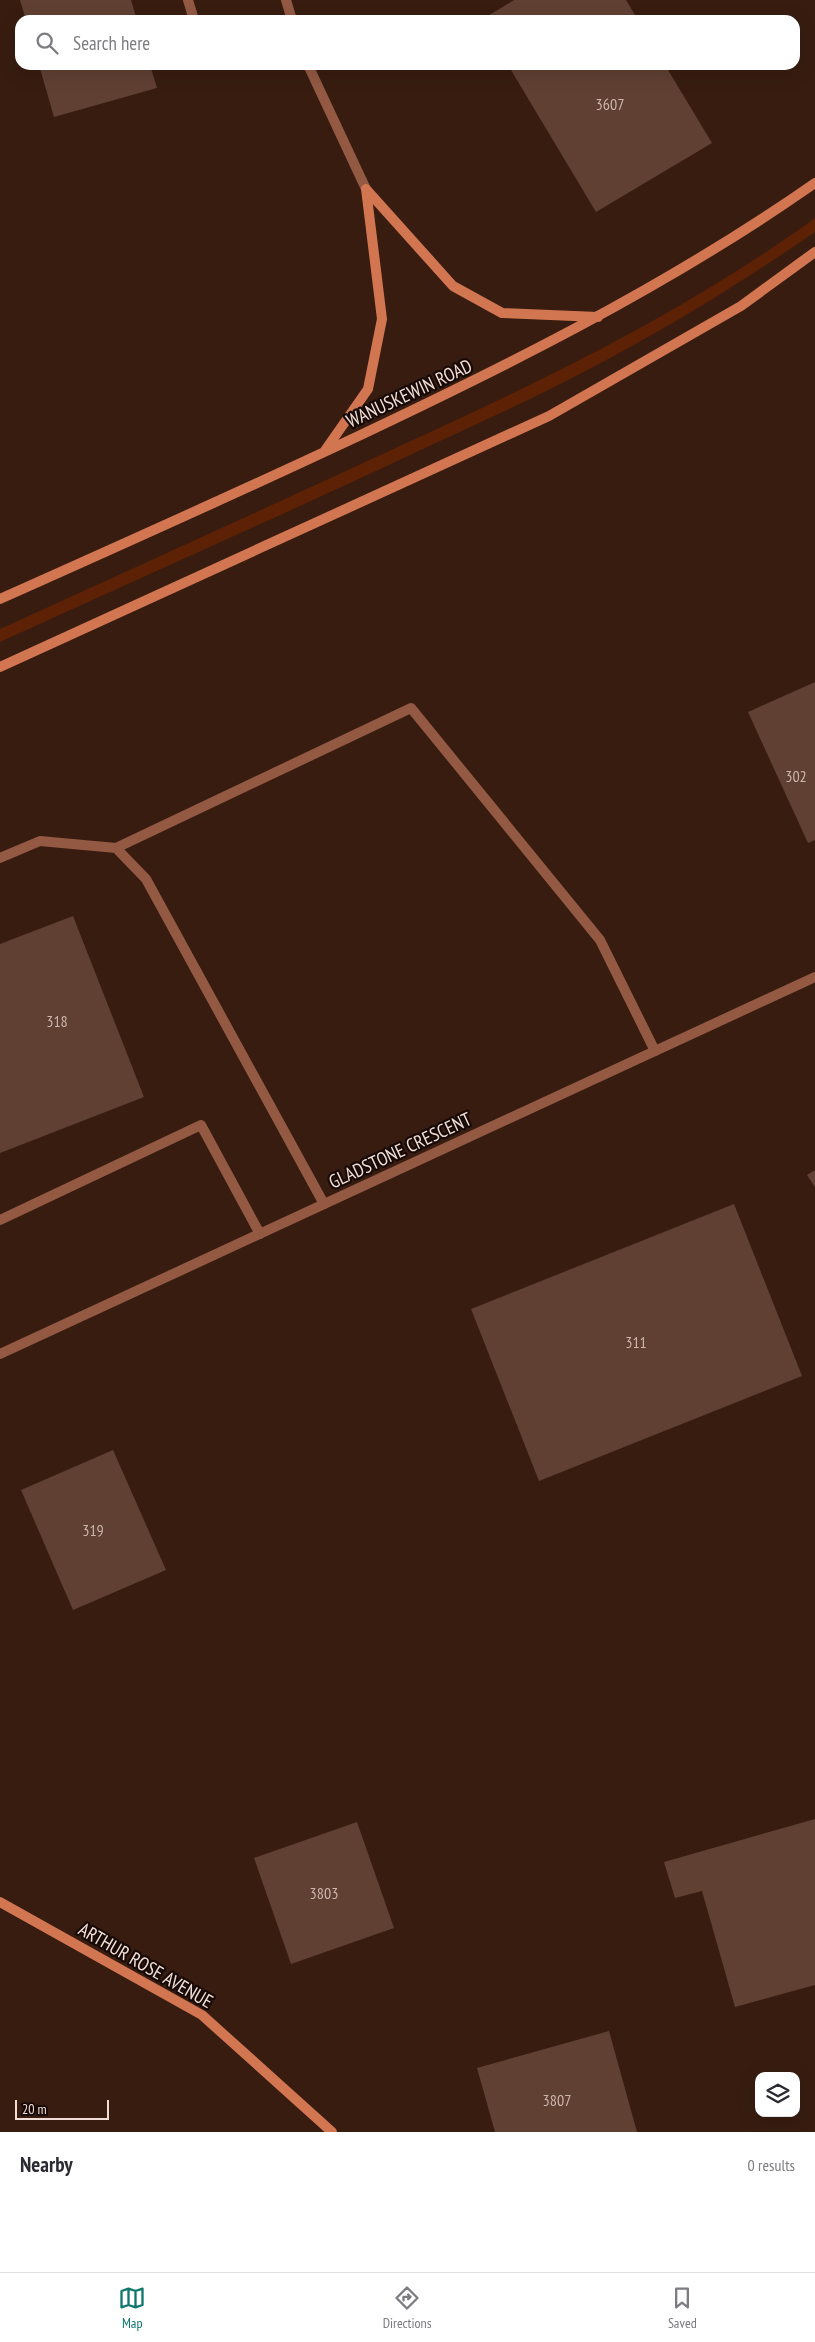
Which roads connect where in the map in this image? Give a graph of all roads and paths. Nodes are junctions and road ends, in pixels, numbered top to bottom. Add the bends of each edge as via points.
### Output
1 (188, 0) edge
2 (286, 0) edge
3 (192, 15) edge
4 (290, 15) edge
5 (310, 70) edge
6 (815, 183) edge
7 (366, 189) junction
8 (815, 252) edge
9 (599, 317) junction
10 (323, 452) junction
11 (0, 600) edge
12 (0, 667) edge
13 (116, 848) junction
14 (0, 858) edge
15 (815, 977) edge
16 (656, 1051) junction
17 (324, 1204) junction
18 (0, 1220) edge
19 (260, 1234) junction
20 (0, 1354) edge
21 (0, 1902) edge
22 (332, 2132) edge

1 - 3 street
2 - 4 street
5 - 7 street
6 - 9 main road, WANUSKEWIN ROAD
7 - 9 main road via 453,286 502,313
7 - 10 main road via 382,319 368,389
8 - 12 main road via 741,306 549,416
9 - 10 main road, WANUSKEWIN ROAD via 474,382
10 - 11 main road, WANUSKEWIN ROAD
13 - 14 street via 40,841
13 - 16 street via 412,708 600,940
13 - 17 street via 146,879
15 - 16 street, GLADSTONE CRESCENT
16 - 17 street, GLADSTONE CRESCENT
17 - 19 street, GLADSTONE CRESCENT
18 - 19 street via 201,1125
19 - 20 street, GLADSTONE CRESCENT
21 - 22 main road, ARTHUR ROSE AVENUE via 202,2015

